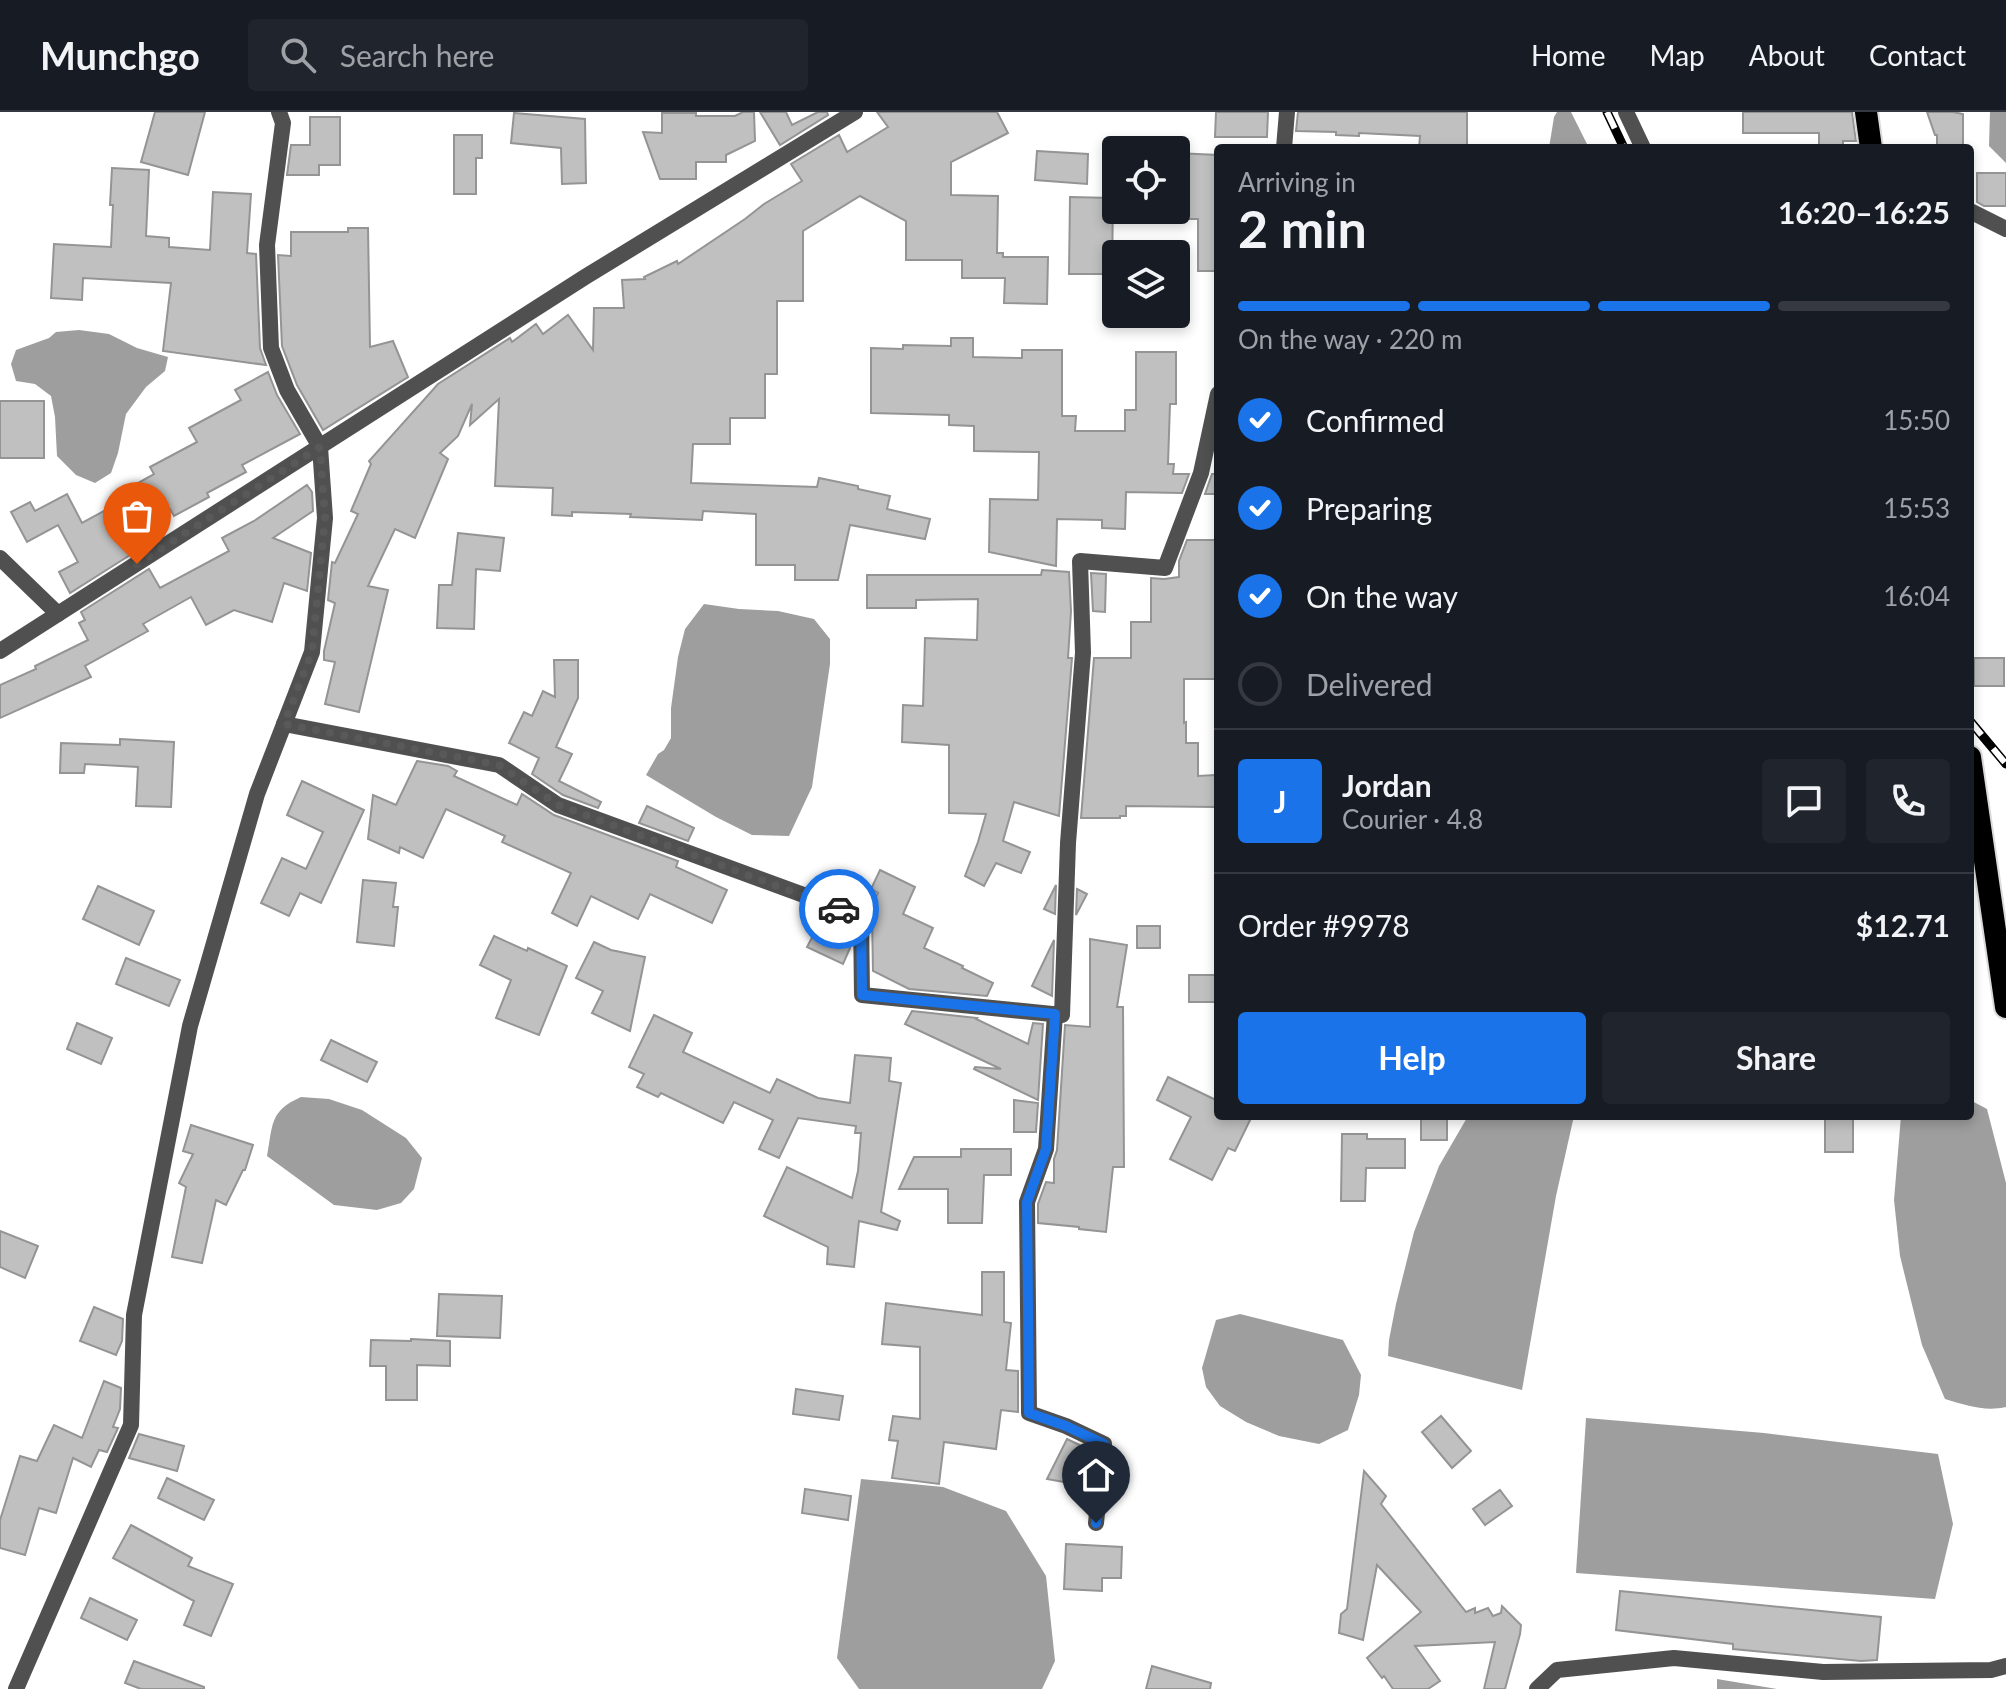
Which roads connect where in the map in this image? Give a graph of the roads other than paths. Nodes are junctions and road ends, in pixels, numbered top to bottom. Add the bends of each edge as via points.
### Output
1 (279, 112) edge
2 (855, 112) edge
3 (1287, 112) edge
4 (1626, 112) edge
5 (1866, 112) edge
6 (1284, 144) edge
7 (1641, 144) edge
8 (1870, 144) edge
9 (1974, 213) edge
10 (2006, 229) edge
11 (1214, 413) edge
12 (320, 447) junction
13 (0, 558) edge
14 (58, 614) junction
15 (0, 651) edge
16 (284, 724) junction
17 (1974, 785) edge
18 (2006, 1007) edge
19 (1055, 1014) junction
20 (1096, 1523) dead end
21 (2006, 1666) edge
22 (16, 1689) edge
23 (1537, 1689) edge

1 - 12 street via 283,123 267,245 271,348 287,390
2 - 12 street
3 - 6 street
4 - 7 street
5 - 8 highway
9 - 10 street
11 - 19 street via 1201,473 1165,568 1080,561 1083,653 1062,1015
12 - 14 street
12 - 16 street via 325,518 312,652
13 - 14 street
14 - 15 street
16 - 19 street via 499,765 558,805 861,916 862,995
16 - 22 street via 257,794 190,1026 134,1315 131,1425
17 - 18 highway
19 - 20 street via 1046,1149 1027,1202 1029,1413 1104,1444
21 - 23 street via 1823,1672 1674,1658 1557,1670

